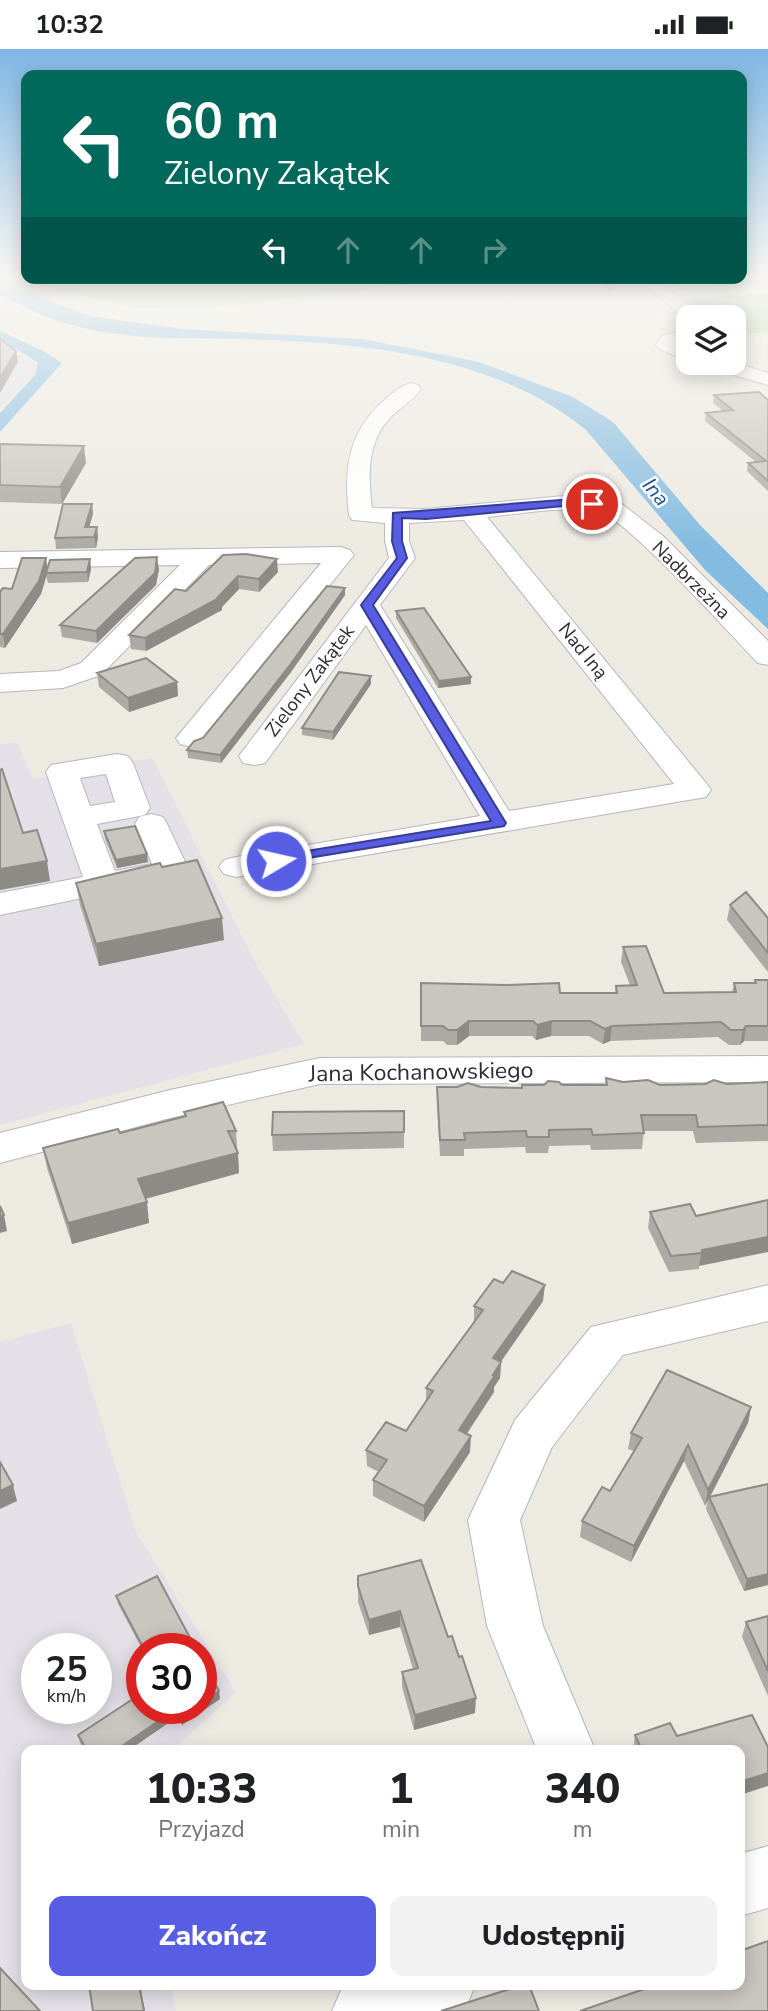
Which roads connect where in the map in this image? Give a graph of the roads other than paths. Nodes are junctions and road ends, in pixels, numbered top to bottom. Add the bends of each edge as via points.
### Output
1 (746, 373) edge
2 (768, 379) edge
3 (411, 389) dead end
4 (470, 512) junction
5 (397, 515) junction
6 (201, 558) junction
7 (3, 564) edge
8 (367, 605) junction
9 (768, 657) edge
10 (0, 683) edge
11 (191, 739) dead end
12 (254, 756) dead end
13 (78, 818) dead end
14 (500, 823) junction
15 (151, 824) dead end
16 (236, 867) dead end
17 (102, 883) junction
18 (0, 904) edge
19 (768, 1069) edge
20 (0, 1148) edge
21 (768, 1303) edge
22 (564, 1745) edge
23 (768, 1877) edge
24 (745, 1884) edge
25 (428, 1990) edge
26 (365, 2011) edge

1 - 2 street
3 - 5 street via 386,406 363,436 356,483 361,515
4 - 5 street
4 - 9 street, Nadbrzeżna via 574,502 610,506 654,541
4 - 14 street, Nad Iną via 695,790
5 - 8 street, Zielony Zakątek via 402,558
6 - 7 street
6 - 10 street via 91,669 63,679
6 - 11 street via 341,555
8 - 12 street, Zielony Zakątek
8 - 14 street, Zielony Zakątek
13 - 17 street
14 - 16 street
15 - 17 street via 172,870
17 - 18 street
19 - 20 street, Jana Kochanowskiego via 320,1071
21 - 22 street via 608,1340 533,1435 494,1520 516,1626
23 - 24 street
25 - 26 street

